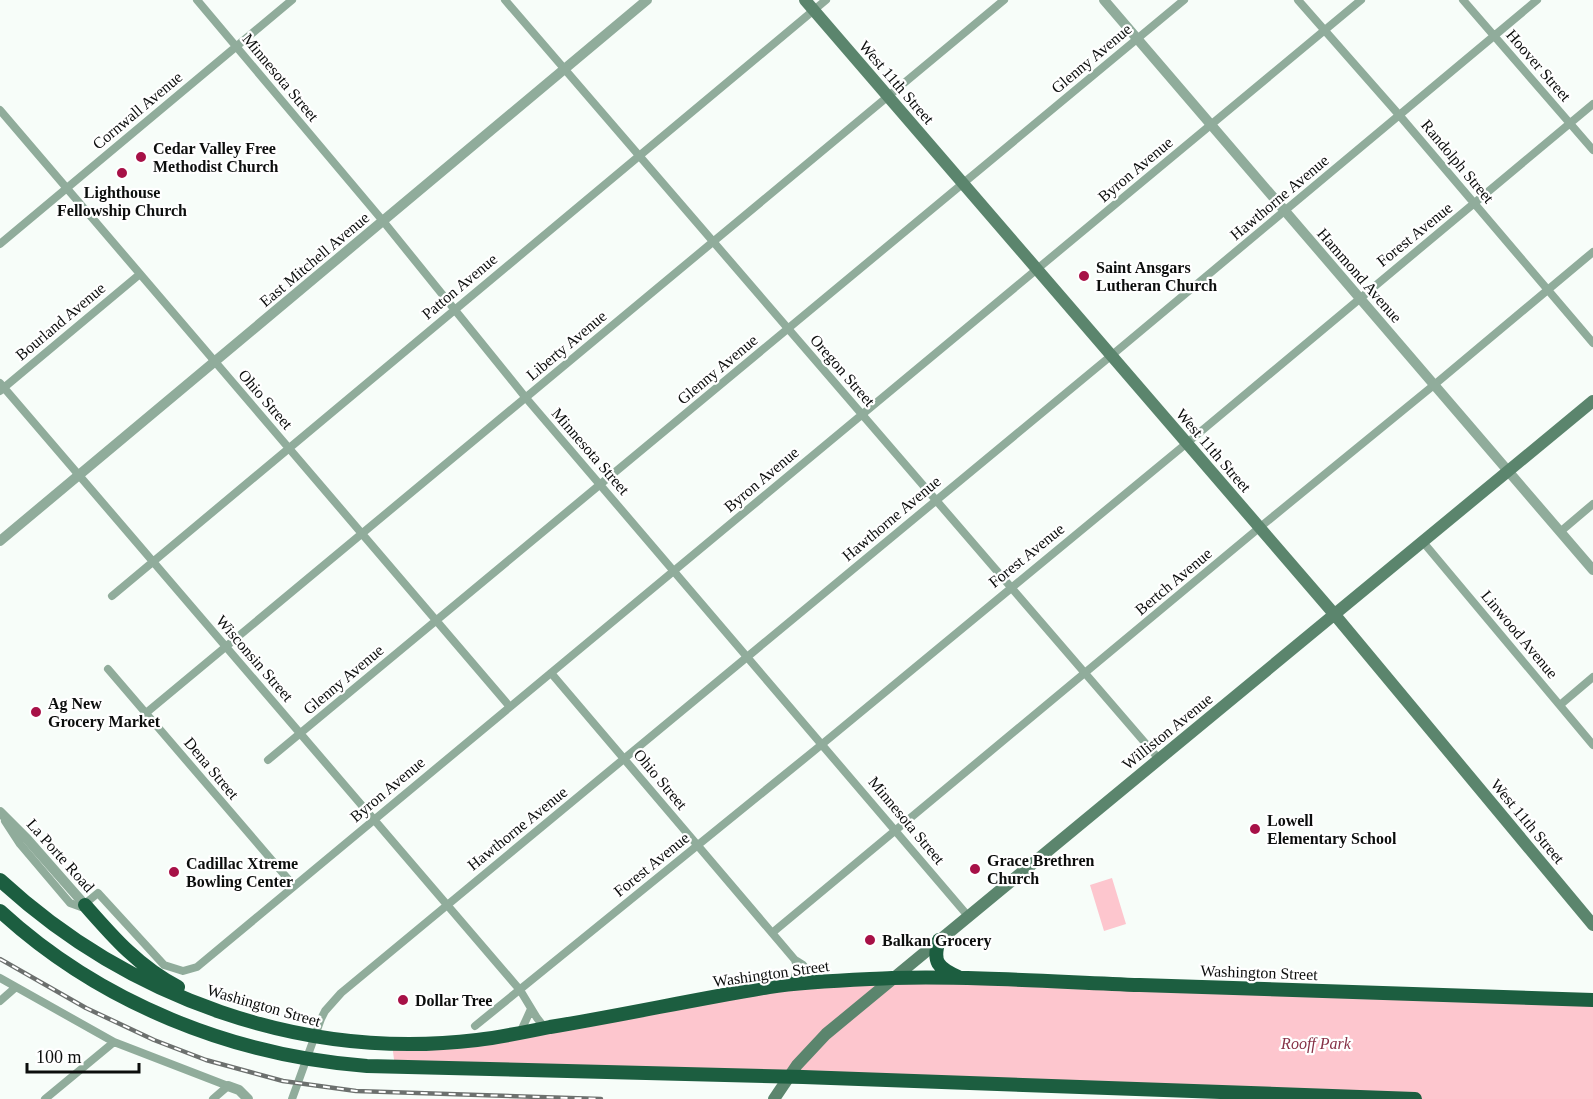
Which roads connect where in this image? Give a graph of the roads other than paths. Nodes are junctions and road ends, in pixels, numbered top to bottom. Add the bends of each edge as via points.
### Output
1 (197, 0) edge
2 (292, 0) edge
3 (505, 0) edge
4 (647, 0) edge
5 (805, 0) edge
6 (826, 0) edge
7 (1004, 0) edge
8 (1104, 0) edge
9 (1184, 0) edge
10 (1298, 0) edge
11 (1361, 0) edge
12 (1463, 0) edge
13 (1538, 0) edge
14 (814, 10) junction
15 (1325, 30) junction
16 (1494, 36) junction
17 (1137, 39) junction
18 (236, 47) junction
19 (565, 69) junction
20 (888, 96) junction
21 (1593, 104) edge
22 (0, 110) edge
23 (1400, 116) junction
24 (1211, 124) junction
25 (1570, 124) junction
26 (1593, 150) edge
27 (639, 155) junction
28 (962, 184) junction
29 (66, 188) junction
30 (1474, 204) junction
31 (1285, 211) junction
32 (383, 221) junction
33 (714, 242) junction
34 (0, 244) edge
35 (1593, 252) edge
36 (1038, 270) junction
37 (140, 274) junction
38 (1548, 290) junction
39 (1359, 298) junction
40 (454, 310) junction
41 (788, 329) junction
42 (1593, 343) edge
43 (1112, 355) junction
44 (215, 362) junction
45 (1434, 385) junction
46 (1, 387) edge
47 (525, 398) junction
48 (1593, 401) edge
49 (862, 414) junction
50 (1187, 443) junction
51 (288, 448) junction
52 (1508, 471) junction
53 (79, 475) junction
54 (600, 485) junction
55 (936, 500) junction
56 (1593, 504) edge
57 (1259, 528) junction
58 (1560, 532) junction
59 (362, 534) junction
60 (0, 541) edge
61 (1423, 542) junction
62 (153, 561) junction
63 (674, 570) junction
64 (1593, 570) edge
65 (1010, 587) junction
66 (112, 596) dead end
67 (1335, 615) junction
68 (436, 621) junction
69 (226, 647) junction
70 (748, 658) junction
71 (108, 669) dead end
72 (551, 673) junction
73 (1085, 674) junction
74 (1593, 677) edge
75 (1560, 705) junction
76 (510, 707) junction
77 (146, 713) junction
78 (301, 734) junction
79 (822, 744) junction
80 (1593, 745) edge
81 (1159, 759) junction
82 (268, 760) dead end
83 (625, 760) junction
84 (0, 813) edge
85 (374, 819) junction
86 (896, 831) junction
87 (698, 846) junction
88 (0, 880) edge
89 (294, 886) junction
90 (447, 904) junction
91 (85, 905) junction
92 (0, 911) edge
93 (968, 916) junction
94 (1593, 925) edge
95 (772, 933) junction
96 (939, 940) junction
97 (795, 960) junction
98 (176, 970) joint
99 (0, 978) edge
100 (894, 978) junction
101 (962, 979) junction
102 (818, 983) junction
103 (793, 985) junction
104 (16, 987) junction
105 (520, 990) junction
106 (1593, 1000) edge
107 (0, 1001) edge
108 (531, 1009) junction
109 (241, 1018) junction
110 (475, 1026) dead end
111 (545, 1028) junction
112 (520, 1033) junction
113 (314, 1037) junction
114 (114, 1042) junction
115 (306, 1060) junction
116 (788, 1077) junction
117 (228, 1086) junction
118 (1128, 1093) edge
119 (45, 1099) edge
120 (213, 1099) edge
121 (248, 1099) edge
122 (292, 1099) edge
123 (774, 1099) edge
124 (1415, 1099) edge

1 - 18 street, Minnesota Street
2 - 18 street, Cornwall Avenue
3 - 19 street, Oregon Street
4 - 19 street, East Mitchell Avenue
5 - 14 main road, West 11th Street
6 - 14 street, Patton Avenue
7 - 20 street, Liberty Avenue
8 - 17 street, Hammond Avenue
9 - 17 street, Glenny Avenue
10 - 15 street, Randolph Street
11 - 15 street, Byron Avenue
12 - 16 street, Hoover Street
13 - 16 street, Hawthorne Avenue
14 - 20 main road, West 11th Street
14 - 27 street, Patton Avenue
15 - 23 street, Randolph Street
15 - 24 street, Byron Avenue
16 - 23 street, Hawthorne Avenue
16 - 25 street, Hoover Street
17 - 24 street, Hammond Avenue
17 - 28 street, Glenny Avenue
18 - 29 street, Cornwall Avenue
18 - 32 street, Minnesota Street
19 - 27 street, Oregon Street
19 - 32 street, East Mitchell Avenue
20 - 28 main road, West 11th Street
20 - 33 street, Liberty Avenue
21 - 25 street, Forest Avenue
22 - 29 street, Ohio Street
23 - 30 street, Randolph Street
23 - 31 street, Hawthorne Avenue
24 - 31 street, Hammond Avenue
24 - 36 street, Byron Avenue
25 - 26 street, Hoover Street
25 - 30 street, Forest Avenue
27 - 33 street, Oregon Street
27 - 40 street, Patton Avenue
28 - 36 main road, West 11th Street
28 - 41 street, Glenny Avenue
29 - 34 street, Cornwall Avenue
29 - 37 street, Ohio Street
30 - 38 street, Randolph Street
30 - 39 street, Forest Avenue
31 - 39 street, Hammond Avenue
31 - 43 street, Hawthorne Avenue
32 - 40 street, Minnesota Street
32 - 44 street, East Mitchell Avenue
33 - 41 street, Oregon Street
33 - 47 street, Liberty Avenue
35 - 38 street, Bertch Avenue
36 - 43 main road, West 11th Street
36 - 49 street, Byron Avenue
37 - 44 street, Ohio Street
37 - 46 street, Bourland Avenue
38 - 42 street, Randolph Street
38 - 45 street, Bertch Avenue
39 - 45 street, Hammond Avenue
39 - 50 street, Forest Avenue
40 - 47 street, Minnesota Street
40 - 51 street, Patton Avenue
41 - 49 street, Oregon Street
41 - 54 street, Glenny Avenue
43 - 50 main road, West 11th Street
43 - 55 street, Hawthorne Avenue
44 - 51 street, Ohio Street
44 - 53 street, East Mitchell Avenue
45 - 52 street, Hammond Avenue
45 - 57 street, Bertch Avenue
46 - 53 street, Wisconsin Street
47 - 54 street, Minnesota Street
47 - 59 street, Liberty Avenue
48 - 52 main road, Williston Avenue
49 - 55 street, Oregon Street
49 - 63 street, Byron Avenue
50 - 57 main road, West 11th Street
50 - 65 street, Forest Avenue
51 - 59 street, Ohio Street
51 - 62 street, Patton Avenue
52 - 58 street, Hammond Avenue
52 - 61 main road, Williston Avenue
53 - 60 street, East Mitchell Avenue
53 - 62 street, Wisconsin Street
54 - 63 street, Minnesota Street
54 - 68 street, Glenny Avenue
55 - 65 street, Oregon Street
55 - 70 street, Hawthorne Avenue
56 - 58 street
57 - 67 main road, West 11th Street
57 - 73 street, Bertch Avenue
58 - 64 street, Hammond Avenue
59 - 68 street, Ohio Street
59 - 69 street, Liberty Avenue
61 - 67 main road, Williston Avenue
61 - 75 street, Linwood Avenue
62 - 66 street, Patton Avenue
62 - 69 street, Wisconsin Street
63 - 70 street, Minnesota Street
63 - 72 street, Byron Avenue
65 - 73 street, Oregon Street
65 - 79 street, Forest Avenue
67 - 81 main road, Williston Avenue
67 - 94 main road, West 11th Street
68 - 76 street, Ohio Street
68 - 78 street, Glenny Avenue
69 - 77 street, Liberty Avenue
69 - 78 street, Wisconsin Street
70 - 79 street, Minnesota Street
70 - 83 street, Hawthorne Avenue
71 - 77 street, Dena Street
72 - 76 street, Byron Avenue
72 - 83 street, Ohio Street
73 - 81 street, Oregon Street
73 - 86 street, Bertch Avenue
74 - 75 street
75 - 80 street, Linwood Avenue
76 - 85 street, Byron Avenue
77 - 89 street, Dena Street
78 - 82 street, Glenny Avenue
78 - 85 street, Wisconsin Street
79 - 86 street, Minnesota Street
79 - 87 street, Forest Avenue
81 - 93 main road, Williston Avenue
83 - 87 street, Ohio Street
83 - 90 street, Hawthorne Avenue
84 - 91 street, La Porte Road
85 - 89 street, Byron Avenue
85 - 90 street, Wisconsin Street
86 - 93 street, Minnesota Street
86 - 95 street, Bertch Avenue
87 - 95 street, Ohio Street
87 - 105 street, Forest Avenue
88 - 109 highway, Washington Street via 66,934 115,965 182,998
89 - 98 street, Byron Avenue via 197,967
90 - 105 street, Wisconsin Street
90 - 113 street, Hawthorne Avenue via 332,1002
91 - 98 street, La Porte Road via 98,893 158,960
91 - 109 highway via 120,946 141,963 168,982
92 - 115 highway via 66,963 131,1001 203,1031
93 - 96 main road, Williston Avenue
95 - 97 street, Ohio Street
96 - 100 main road, Williston Avenue
96 - 101 highway via 939,964
97 - 102 street, Ohio Street
97 - 103 street
99 - 104 street
100 - 101 highway, Washington Street
100 - 102 highway, Washington Street
100 - 116 main road, Williston Avenue via 816,1043
101 - 106 highway, Washington Street
102 - 103 highway, Washington Street
103 - 111 highway, Washington Street
104 - 107 street
104 - 114 street
105 - 108 street, Wisconsin Street
105 - 110 street, Forest Avenue
108 - 111 street, Wisconsin Street
108 - 112 street
109 - 113 highway, Washington Street
111 - 112 highway, Washington Street
112 - 113 highway, Washington Street via 473,1041 416,1044
113 - 115 street, Hawthorne Avenue
114 - 117 street
114 - 119 street
115 - 116 highway via 368,1066
115 - 122 street, Hawthorne Avenue
116 - 118 highway
116 - 123 main road, Williston Avenue
117 - 120 street
117 - 121 street via 240,1090
118 - 124 highway

